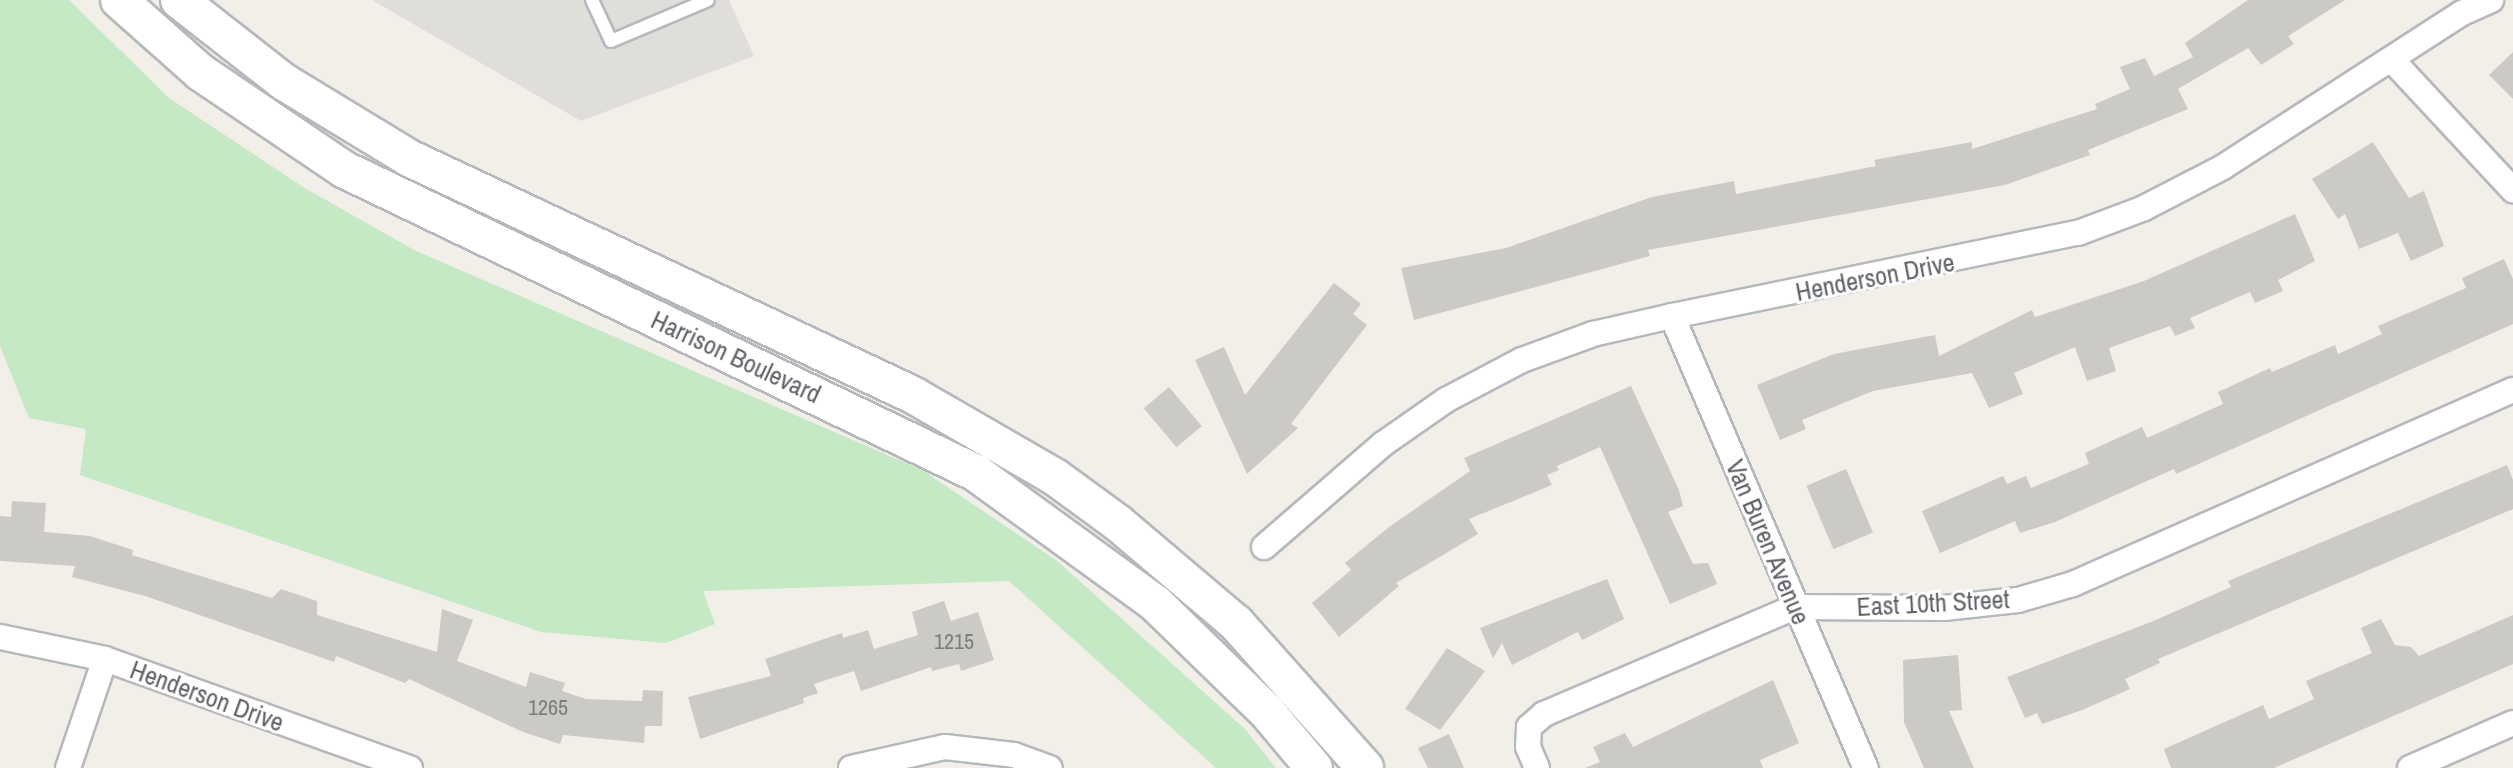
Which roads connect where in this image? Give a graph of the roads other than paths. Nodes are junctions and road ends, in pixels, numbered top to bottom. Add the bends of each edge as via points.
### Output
1 (119, 0) edge
2 (179, 0) edge
3 (592, 0) edge
4 (708, 0) edge
5 (2491, 0) edge
6 (2392, 60) junction
7 (2513, 190) edge
8 (1672, 316) junction
9 (2513, 390) edge
10 (1264, 547) dead end
11 (1795, 607) junction
12 (0, 637) edge
13 (105, 659) junction
14 (2513, 723) edge
15 (1049, 767) edge
16 (68, 768) edge
17 (410, 768) edge
18 (851, 768) edge
19 (1314, 768) edge
20 (1365, 768) edge
21 (1537, 768) edge
22 (1866, 768) edge
23 (2410, 768) edge

1 - 19 main road, Harrison Boulevard via 200,72 345,170 976,473 1155,603 1267,712
2 - 20 main road, Harrison Boulevard via 277,77 409,158 913,395 1030,461 1118,523 1236,623
3 - 4 lane via 611,41
5 - 6 street, Henderson Drive
6 - 7 street
6 - 8 street, Henderson Drive via 2223,167 2144,208 2078,233
8 - 10 street, Henderson Drive via 1593,334 1522,360 1446,400 1383,444
8 - 11 street, Van Buren Avenue
9 - 11 street, East 10th Street via 2060,588 2018,600 1944,608
11 - 21 street, East 10th Street via 1544,714 1529,727 1528,747
11 - 22 street, Van Buren Avenue
12 - 13 street, Henderson Drive
13 - 16 street
13 - 17 street, Henderson Drive
14 - 23 street
15 - 18 street via 1014,755 945,747

